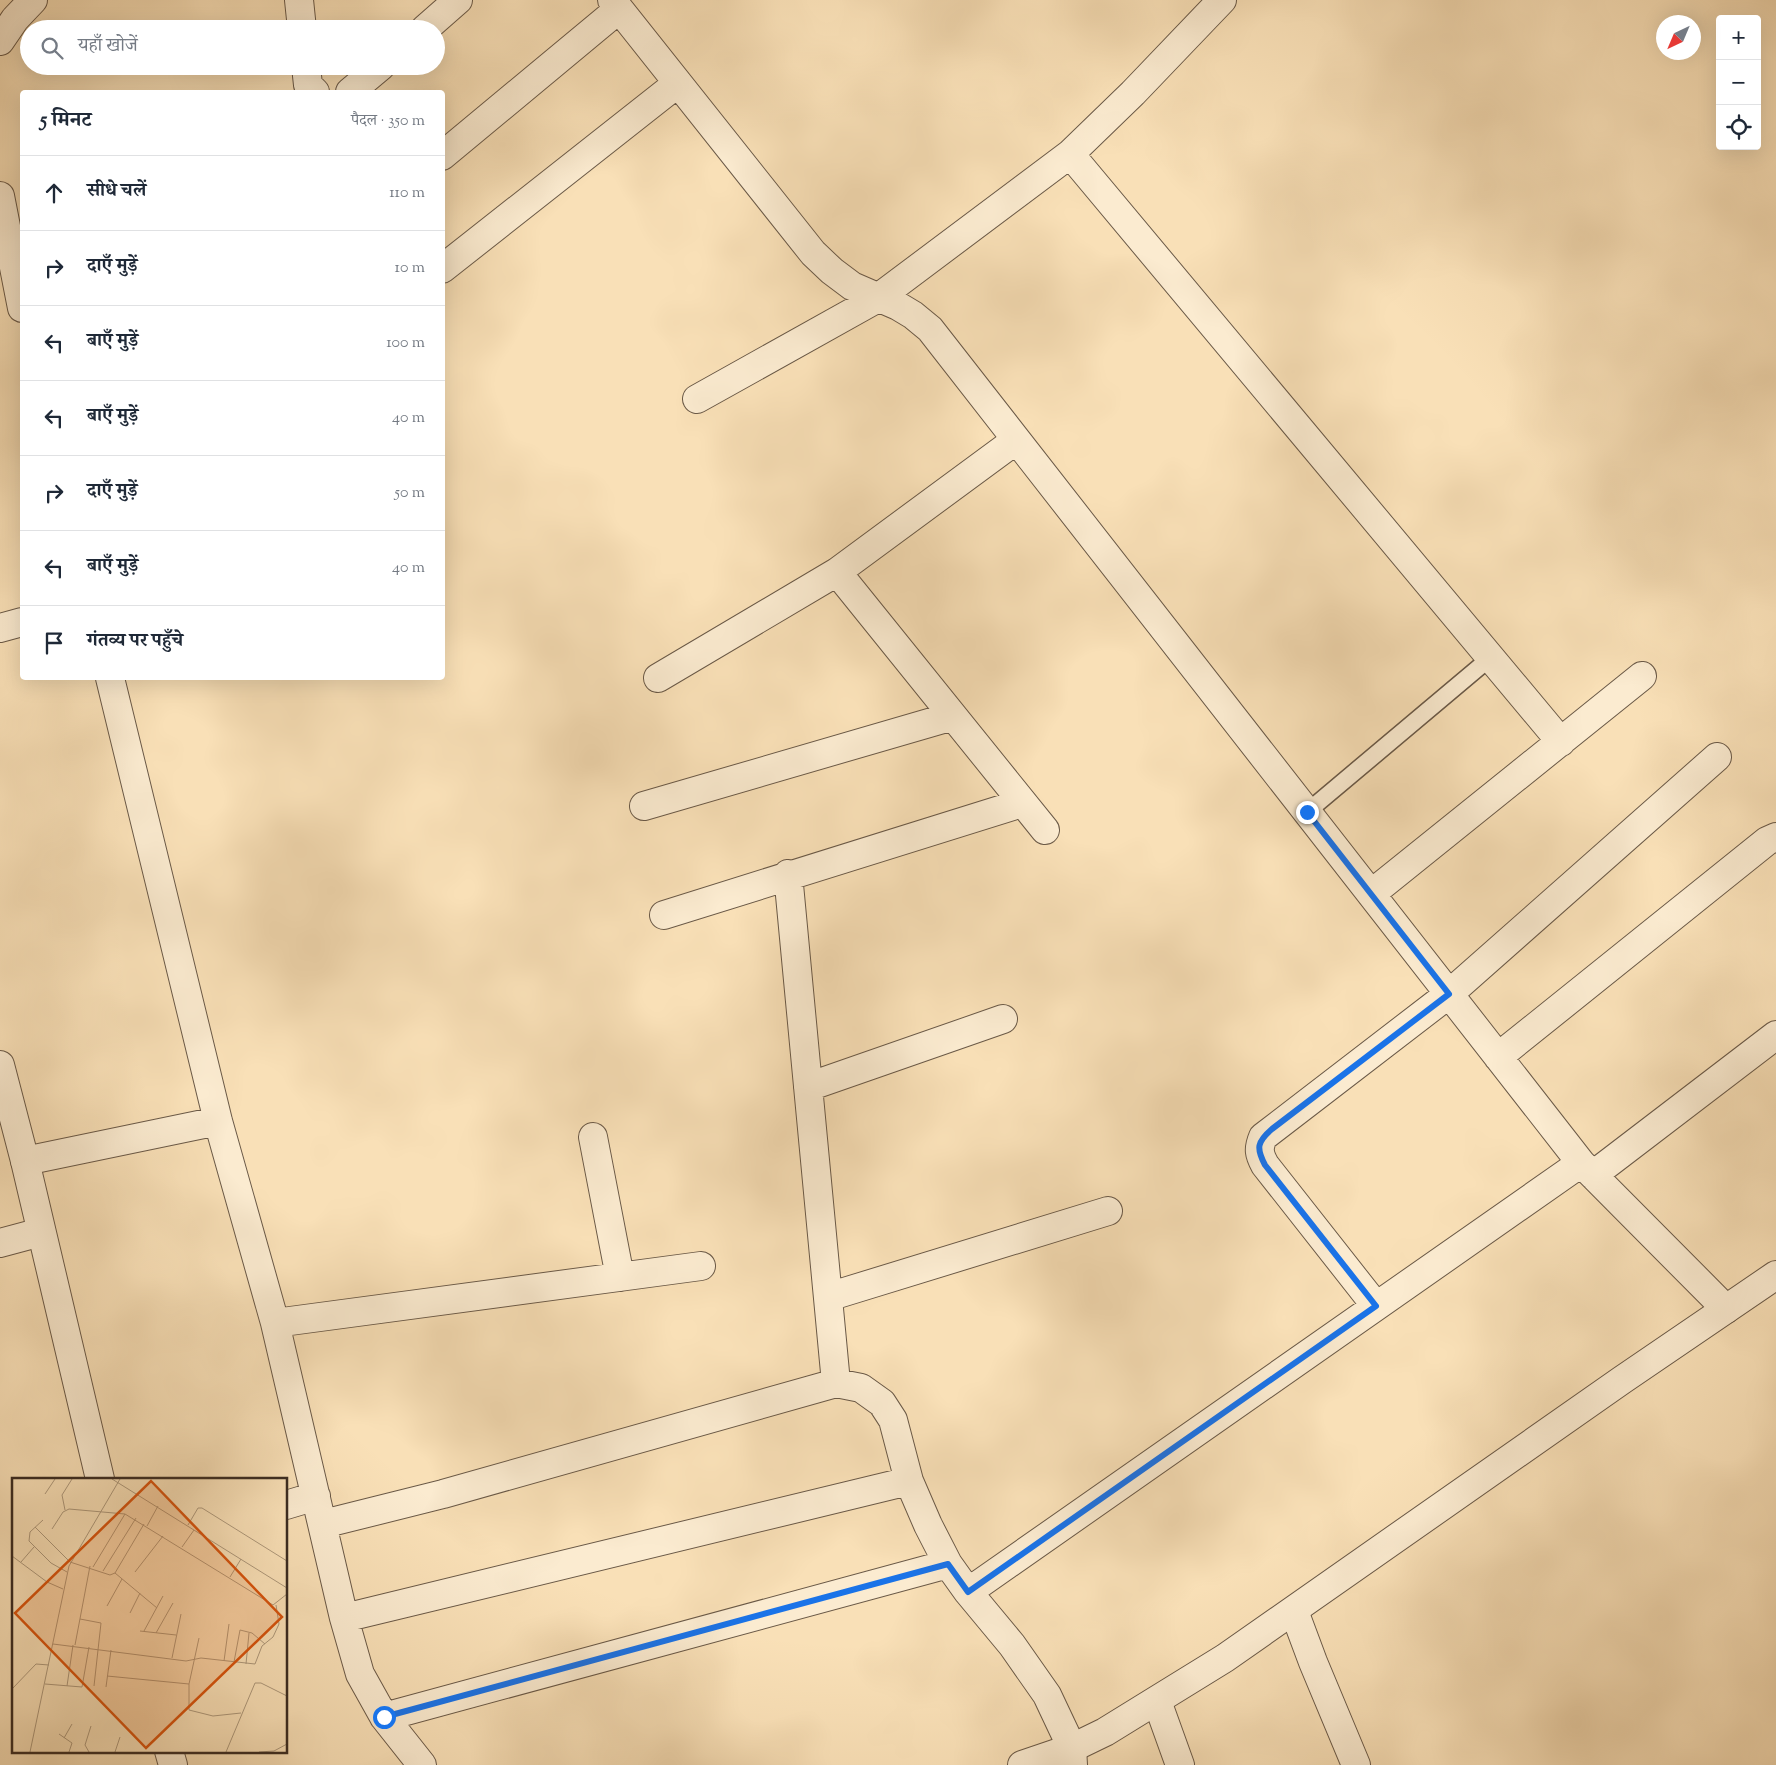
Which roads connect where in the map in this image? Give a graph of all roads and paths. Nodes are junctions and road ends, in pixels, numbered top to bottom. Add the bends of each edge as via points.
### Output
1 (33, 0) edge
2 (298, 0) edge
3 (458, 0) edge
4 (1222, 0) edge
5 (616, 4) edge
6 (301, 20) edge
7 (435, 20) edge
8 (0, 41) edge
9 (307, 75) edge
10 (370, 75) edge
11 (678, 83) junction
12 (313, 90) edge
13 (352, 90) edge
14 (445, 153) edge
15 (1070, 154) junction
16 (0, 196) edge
17 (445, 268) edge
18 (20, 298) edge
19 (878, 298) junction
20 (697, 399) dead end
21 (1016, 440) junction
22 (837, 572) junction
23 (20, 623) edge
24 (0, 628) edge
25 (1490, 658) junction
26 (1642, 676) dead end
27 (658, 678) dead end
28 (110, 680) edge
29 (952, 716) junction
30 (1561, 742) junction
31 (1718, 758) dead end
32 (1022, 802) junction
33 (644, 806) dead end
34 (1307, 812) junction
35 (1045, 830) dead end
36 (1776, 837) edge
37 (788, 874) junction
38 (1371, 894) junction
39 (664, 914) dead end
40 (1449, 994) junction
41 (1003, 1019) dead end
42 (1776, 1035) edge
43 (1498, 1057) junction
44 (0, 1065) edge
45 (808, 1087) junction
46 (218, 1121) junction
47 (593, 1137) dead end
48 (25, 1161) junction
49 (1587, 1169) junction
50 (1108, 1211) dead end
51 (41, 1232) junction
52 (0, 1243) edge
53 (701, 1266) dead end
54 (1776, 1275) edge
55 (620, 1277) junction
56 (828, 1298) junction
57 (1376, 1306) junction
58 (1726, 1309) junction
59 (275, 1323) junction
60 (836, 1383) junction
61 (100, 1478) edge
62 (909, 1481) junction
63 (316, 1496) junction
64 (288, 1504) edge
65 (323, 1524) junction
66 (948, 1564) junction
67 (968, 1592) junction
68 (1294, 1611) junction
69 (344, 1618) junction
70 (1158, 1701) junction
71 (384, 1717) junction
72 (169, 1752) edge
73 (1073, 1757) edge
74 (173, 1765) edge
75 (422, 1765) edge
76 (1022, 1765) edge
77 (1180, 1765) edge
78 (1356, 1765) edge

1 - 8 street
2 - 6 street
3 - 7 street
4 - 15 street
5 - 11 street
5 - 14 street
9 - 12 street via 308,85
10 - 13 street
11 - 17 street
11 - 19 street via 813,253 852,286
15 - 19 street
15 - 25 street
16 - 18 street
19 - 20 street
19 - 21 street via 898,306 930,329
21 - 22 street
21 - 34 street
22 - 27 street
22 - 29 street
23 - 24 street
25 - 30 street
25 - 34 lane
26 - 30 street
28 - 46 street
29 - 32 street
29 - 33 street
30 - 38 street
31 - 40 street
32 - 35 street
32 - 37 street
34 - 38 street
36 - 43 street
37 - 39 street
37 - 45 street
38 - 40 street
40 - 43 street
40 - 57 street via 1272,1129 1259,1146 1265,1165
41 - 45 street
42 - 49 street
43 - 49 street
44 - 48 street
45 - 56 street
46 - 48 street
46 - 59 street
47 - 55 street
48 - 51 street
49 - 57 street
49 - 58 street
50 - 56 street
51 - 52 street
51 - 61 street
53 - 55 street
54 - 58 street
55 - 59 street
56 - 60 street
57 - 67 street
58 - 68 street
59 - 63 street
60 - 62 street via 862,1388 882,1403 892,1420
60 - 65 street via 453,1492
62 - 66 street
62 - 69 street
63 - 64 street
63 - 65 street
65 - 69 street
66 - 67 street
66 - 71 street
67 - 73 street via 1012,1644 1048,1695
68 - 70 street
68 - 78 street
69 - 71 street via 360,1674
70 - 73 street via 1105,1732
70 - 77 street
71 - 75 street
72 - 74 street
73 - 76 street

